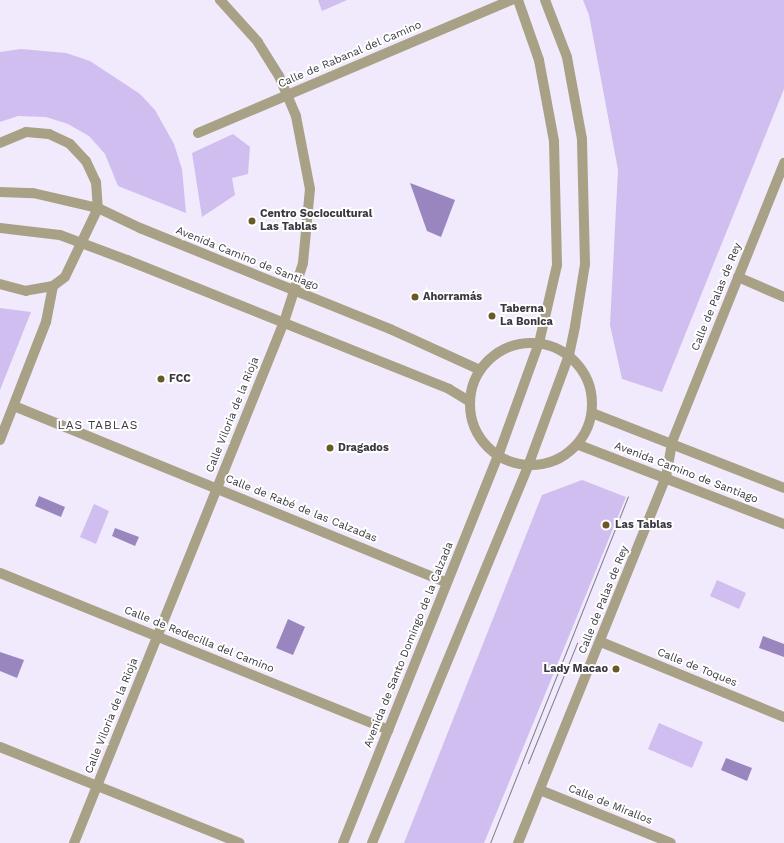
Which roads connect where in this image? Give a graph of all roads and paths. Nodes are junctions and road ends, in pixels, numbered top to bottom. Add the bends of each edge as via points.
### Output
1 (220, 0) edge
2 (511, 0) edge
3 (518, 0) edge
4 (545, 0) edge
5 (287, 94) junction
6 (198, 133) dead end
7 (0, 143) edge
8 (784, 163) edge
9 (0, 192) edge
10 (98, 208) junction
11 (0, 228) edge
12 (83, 244) junction
13 (738, 277) junction
14 (0, 284) edge
15 (53, 286) junction
16 (295, 291) junction
17 (784, 297) edge
18 (284, 322) junction
19 (539, 342) junction
20 (569, 355) junction
21 (480, 370) junction
22 (470, 401) junction
23 (14, 406) junction
24 (592, 413) junction
25 (0, 440) edge
26 (672, 442) junction
27 (579, 444) junction
28 (498, 456) junction
29 (528, 466) junction
30 (666, 477) junction
31 (217, 488) junction
32 (784, 488) edge
33 (784, 524) edge
34 (0, 573) edge
35 (446, 582) junction
36 (157, 637) junction
37 (601, 642) junction
38 (784, 717) edge
39 (388, 730) junction
40 (0, 746) edge
41 (97, 786) junction
42 (540, 790) junction
43 (74, 843) edge
44 (240, 843) edge
45 (343, 843) edge
46 (372, 843) edge
47 (518, 843) edge
48 (671, 843) edge

1 - 5 street, Calle Viloria de la Rioja via 258,42
2 - 5 street, Calle de Rabanal del Camino
3 - 19 street, Avenida de Santo Domingo de la Calzada via 539,60 554,141 557,265
4 - 20 street via 567,57 582,139 585,264
5 - 6 street, Calle de Rabanal del Camino
5 - 16 street, Calle Viloria de la Rioja via 304,148 310,189 309,227
7 - 10 street via 26,132 49,134 70,144 86,161 96,182
8 - 13 street, Calle de Palas de Rey
9 - 10 street, Avenida Camino de Santiago via 33,193
10 - 12 street
10 - 16 street, Avenida Camino de Santiago via 140,228
11 - 12 street via 60,235
12 - 15 street via 65,277
12 - 18 street
13 - 17 street
13 - 26 street, Calle de Palas de Rey
14 - 15 street via 26,291
15 - 23 street via 46,322
16 - 18 street, Calle Viloria de la Rioja
16 - 21 street, Avenida Camino de Santiago
18 - 22 street
18 - 31 street, Calle Viloria de la Rioja
19 - 20 street
19 - 21 street via 516,344 495,353
19 - 28 street, Avenida de Santo Domingo de la Calzada
20 - 24 street via 583,371 592,391
20 - 29 street
21 - 22 street
22 - 28 street via 472,422 482,442
23 - 25 street
23 - 31 street, Calle de Rabé de las Calzadas
24 - 26 street, Avenida Camino de Santiago
24 - 27 street
26 - 30 street, Calle de Palas de Rey
26 - 32 street, Avenida Camino de Santiago
27 - 29 street via 556,461
27 - 30 street, Avenida Camino de Santiago
28 - 29 street
28 - 35 street, Avenida de Santo Domingo de la Calzada
29 - 46 street
30 - 33 street, Avenida Camino de Santiago
30 - 37 street, Calle de Palas de Rey
31 - 35 street, Calle de Rabé de las Calzadas
31 - 36 street, Calle Viloria de la Rioja
34 - 36 street, Calle de Redecilla del Camino
35 - 39 street, Avenida de Santo Domingo de la Calzada
36 - 39 street, Calle de Redecilla del Camino
36 - 41 street, Calle Viloria de la Rioja
37 - 38 street, Calle de Toques
37 - 42 street, Calle de Palas de Rey
39 - 45 street, Avenida de Santo Domingo de la Calzada
40 - 41 street
41 - 43 street, Calle Viloria de la Rioja
41 - 44 street
42 - 47 street, Calle de Palas de Rey
42 - 48 street, Calle de Mirallos

